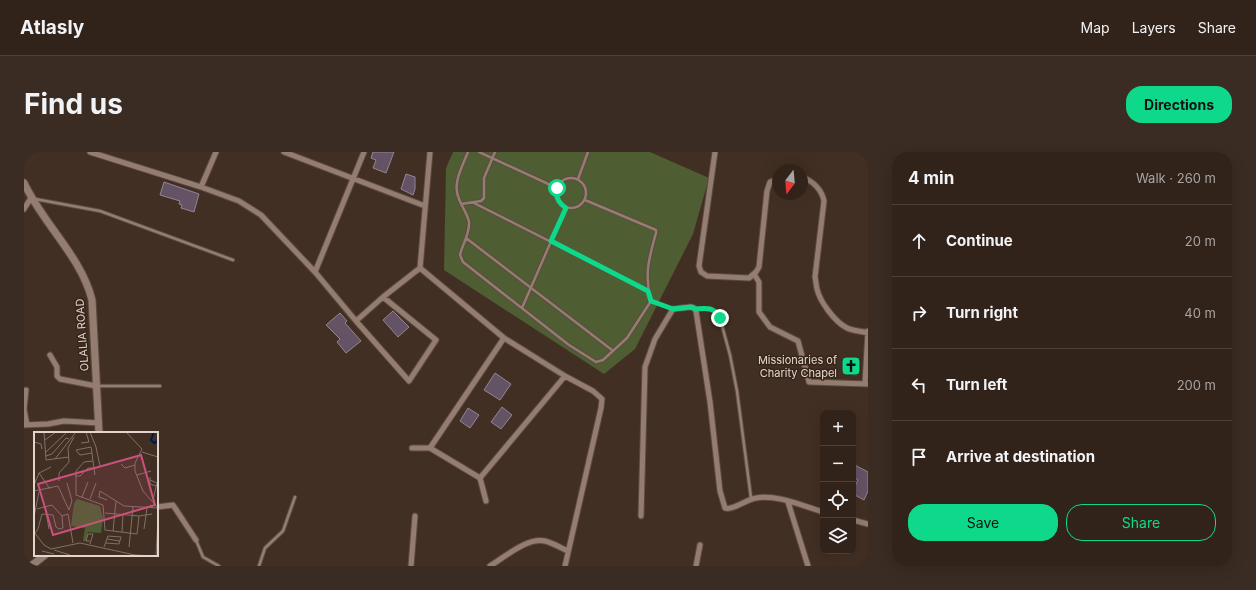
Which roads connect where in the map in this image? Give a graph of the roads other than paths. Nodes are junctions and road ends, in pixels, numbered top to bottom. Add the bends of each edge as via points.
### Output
1 (90, 152) edge
2 (216, 152) edge
3 (284, 152) edge
4 (364, 152) edge
5 (430, 152) edge
6 (468, 152) edge
7 (480, 152) edge
8 (495, 152) edge
9 (588, 152) edge
10 (715, 152) edge
11 (96, 153) edge
12 (290, 153) edge
13 (492, 158) junction
14 (353, 179) junction
15 (578, 179) junction
16 (808, 180) edge
17 (772, 181) edge
18 (24, 183) edge
19 (201, 187) junction
20 (557, 188) junction
21 (31, 198) junction
22 (585, 200) junction
23 (472, 202) junction
24 (461, 204) junction
25 (425, 206) junction
26 (566, 208) junction
27 (24, 209) edge
28 (466, 238) junction
29 (551, 241) junction
30 (233, 260) dead end
31 (420, 268) junction
32 (315, 272) junction
33 (754, 274) junction
34 (531, 288) junction
35 (648, 291) junction
36 (383, 297) junction
37 (651, 301) junction
38 (522, 308) junction
39 (673, 309) junction
40 (695, 309) junction
41 (356, 321) junction
42 (868, 332) edge
43 (504, 338) junction
44 (612, 350) junction
45 (50, 354) dead end
46 (565, 376) junction
47 (866, 384) edge
48 (96, 386) junction
49 (160, 386) dead end
50 (26, 390) dead end
51 (99, 423) junction
52 (26, 425) edge
53 (99, 432) edge
54 (412, 448) dead end
55 (430, 448) junction
56 (480, 478) junction
57 (295, 497) dead end
58 (751, 498) junction
59 (486, 501) dead end
60 (788, 502) junction
61 (158, 507) edge
62 (820, 511) edge
63 (415, 516) dead end
64 (641, 516) dead end
65 (856, 521) edge
66 (868, 524) edge
67 (196, 540) joint
68 (700, 545) dead end
69 (568, 551) junction
70 (44, 556) edge
71 (31, 566) edge
72 (219, 566) edge
73 (259, 566) edge
74 (410, 566) edge
75 (490, 566) edge
76 (565, 566) edge
77 (696, 566) edge
78 (808, 566) edge

1 - 11 street
2 - 19 street
3 - 12 street
4 - 14 street
5 - 25 street
6 - 24 lane via 457,182 456,190
7 - 13 lane
8 - 13 lane
9 - 15 lane
10 - 33 street via 699,266 701,272 707,276 749,278
11 - 19 street
12 - 14 street
13 - 20 lane
13 - 23 lane via 484,178 484,198
14 - 25 street
14 - 32 street
15 - 20 lane via 565,179
15 - 22 lane via 586,189
16 - 42 street via 823,194 824,202 815,277 822,302 841,325
17 - 33 street via 767,191 759,266
18 - 21 main road, OLALIA ROAD
19 - 32 street via 239,201 261,214
20 - 26 lane via 557,200
21 - 27 street
21 - 30 lane via 100,211
21 - 48 main road, OLALIA ROAD via 64,245 88,286 92,300
22 - 26 lane via 577,208
22 - 35 lane via 656,230 647,267
23 - 24 lane
23 - 29 lane
24 - 28 lane via 469,223
25 - 31 street
26 - 29 lane
28 - 34 lane
28 - 38 lane via 460,255 461,260
29 - 34 lane
29 - 35 lane
31 - 36 street
31 - 43 street
32 - 41 street
33 - 47 street via 759,282 759,312 770,326 798,341 809,382
34 - 38 lane
34 - 44 lane
35 - 37 lane
36 - 41 street
36 - 41 street via 436,340 409,381
37 - 39 lane
37 - 44 lane via 627,338
38 - 44 lane via 593,361 601,361
39 - 40 street
39 - 64 street via 655,339 645,367
40 - 58 lane via 714,310 720,318 737,391
40 - 58 street via 724,506 731,509
42 - 47 street
43 - 46 street
43 - 55 street
45 - 48 street via 56,364 60,380
46 - 56 street
46 - 69 street via 593,390 602,399
48 - 49 lane
48 - 51 main road, OLALIA ROAD
50 - 52 street
51 - 52 street via 64,421
51 - 53 main road, OLALIA ROAD
54 - 55 street
55 - 56 street
56 - 59 street
57 - 73 lane via 283,531 265,548
58 - 60 street via 764,496
60 - 62 street
60 - 78 street
61 - 67 street via 174,505
63 - 74 street
65 - 66 street
67 - 72 lane via 203,557
68 - 77 street
69 - 75 street via 546,541 536,540 523,545
69 - 76 street
70 - 71 main road

